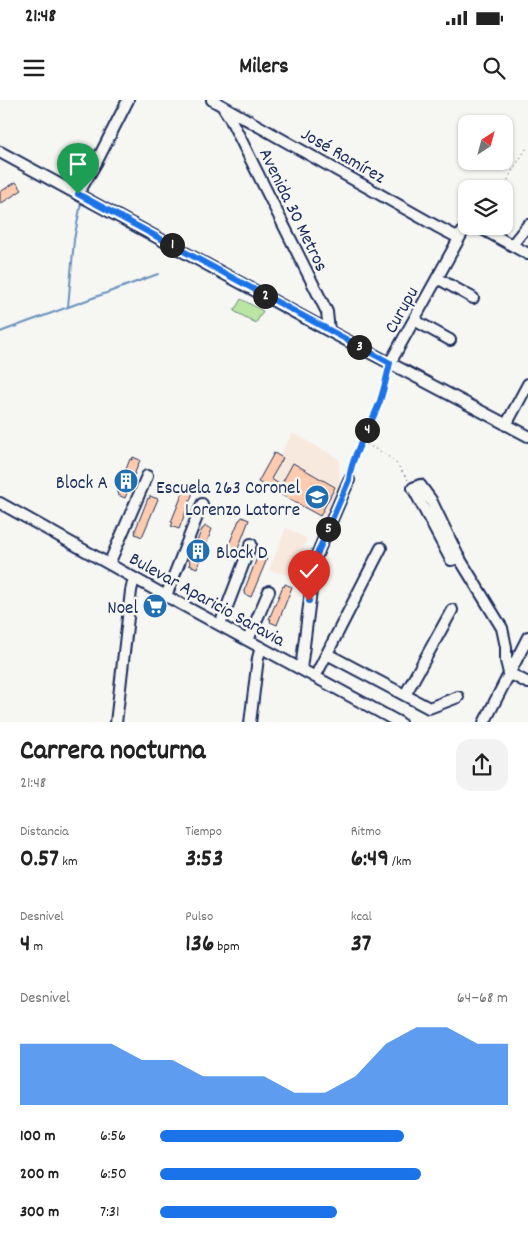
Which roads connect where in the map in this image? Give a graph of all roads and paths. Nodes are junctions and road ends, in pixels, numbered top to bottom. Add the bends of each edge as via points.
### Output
1 (128, 100) edge
2 (218, 102) edge
3 (528, 146) edge
4 (0, 152) edge
5 (508, 180) edge
6 (78, 194) junction
7 (528, 224) edge
8 (461, 235) edge
9 (494, 235) edge
10 (459, 238) junction
11 (512, 245) junction
12 (528, 254) edge
13 (438, 278) junction
14 (473, 298) dead end
15 (414, 320) junction
16 (329, 331) junction
17 (450, 340) dead end
18 (390, 363) junction
19 (528, 384) edge
20 (506, 425) junction
21 (528, 436) edge
22 (362, 441) junction
23 (147, 476) dead end
24 (349, 480) joint
25 (413, 488) joint
26 (0, 503) edge
27 (202, 504) dead end
28 (251, 544) dead end
29 (381, 548) dead end
30 (109, 564) junction
31 (134, 578) junction
32 (269, 591) dead end
33 (166, 596) junction
34 (452, 610) dead end
35 (220, 625) junction
36 (528, 637) edge
37 (248, 640) junction
38 (260, 647) junction
39 (327, 654) junction
40 (301, 669) junction
41 (509, 673) junction
42 (315, 677) junction
43 (528, 683) edge
44 (405, 695) junction
45 (458, 697) dead end
46 (116, 722) edge
47 (250, 722) edge
48 (397, 722) edge
49 (484, 722) edge

1 - 6 street
2 - 10 street, José Ramírez
2 - 16 street, Avenida 30 Metros via 230,118 327,312
3 - 5 path
4 - 6 street
6 - 16 street
7 - 11 street
8 - 10 street, Curupu
9 - 11 street
10 - 13 street, Curupu
11 - 12 street
13 - 14 street
13 - 15 street, Curupu
15 - 17 street
15 - 18 street, Curupu
16 - 18 street
18 - 20 street
18 - 22 path, Curupu via 380,401
19 - 20 street
20 - 21 street
22 - 24 path, Curupu
22 - 25 path via 396,463
23 - 30 street
24 - 40 street via 315,559
25 - 41 street via 420,485 431,500 460,558 502,628
26 - 30 street, Bulevar Aparicio Saravia
27 - 33 street
28 - 35 street
29 - 39 street
30 - 31 street, Bulevar Aparicio Saravia
31 - 33 street, Bulevar Aparicio Saravia
31 - 46 street
32 - 37 street
33 - 35 street, Bulevar Aparicio Saravia
34 - 44 street
35 - 37 street, Bulevar Aparicio Saravia
36 - 41 street
37 - 38 street, Bulevar Aparicio Saravia
38 - 40 street, Bulevar Aparicio Saravia
38 - 47 street
39 - 42 street
39 - 44 street
40 - 42 street, Bulevar Aparicio Saravia
41 - 43 street
41 - 49 street
42 - 48 street, Bulevar Aparicio Saravia
44 - 45 street via 429,708

